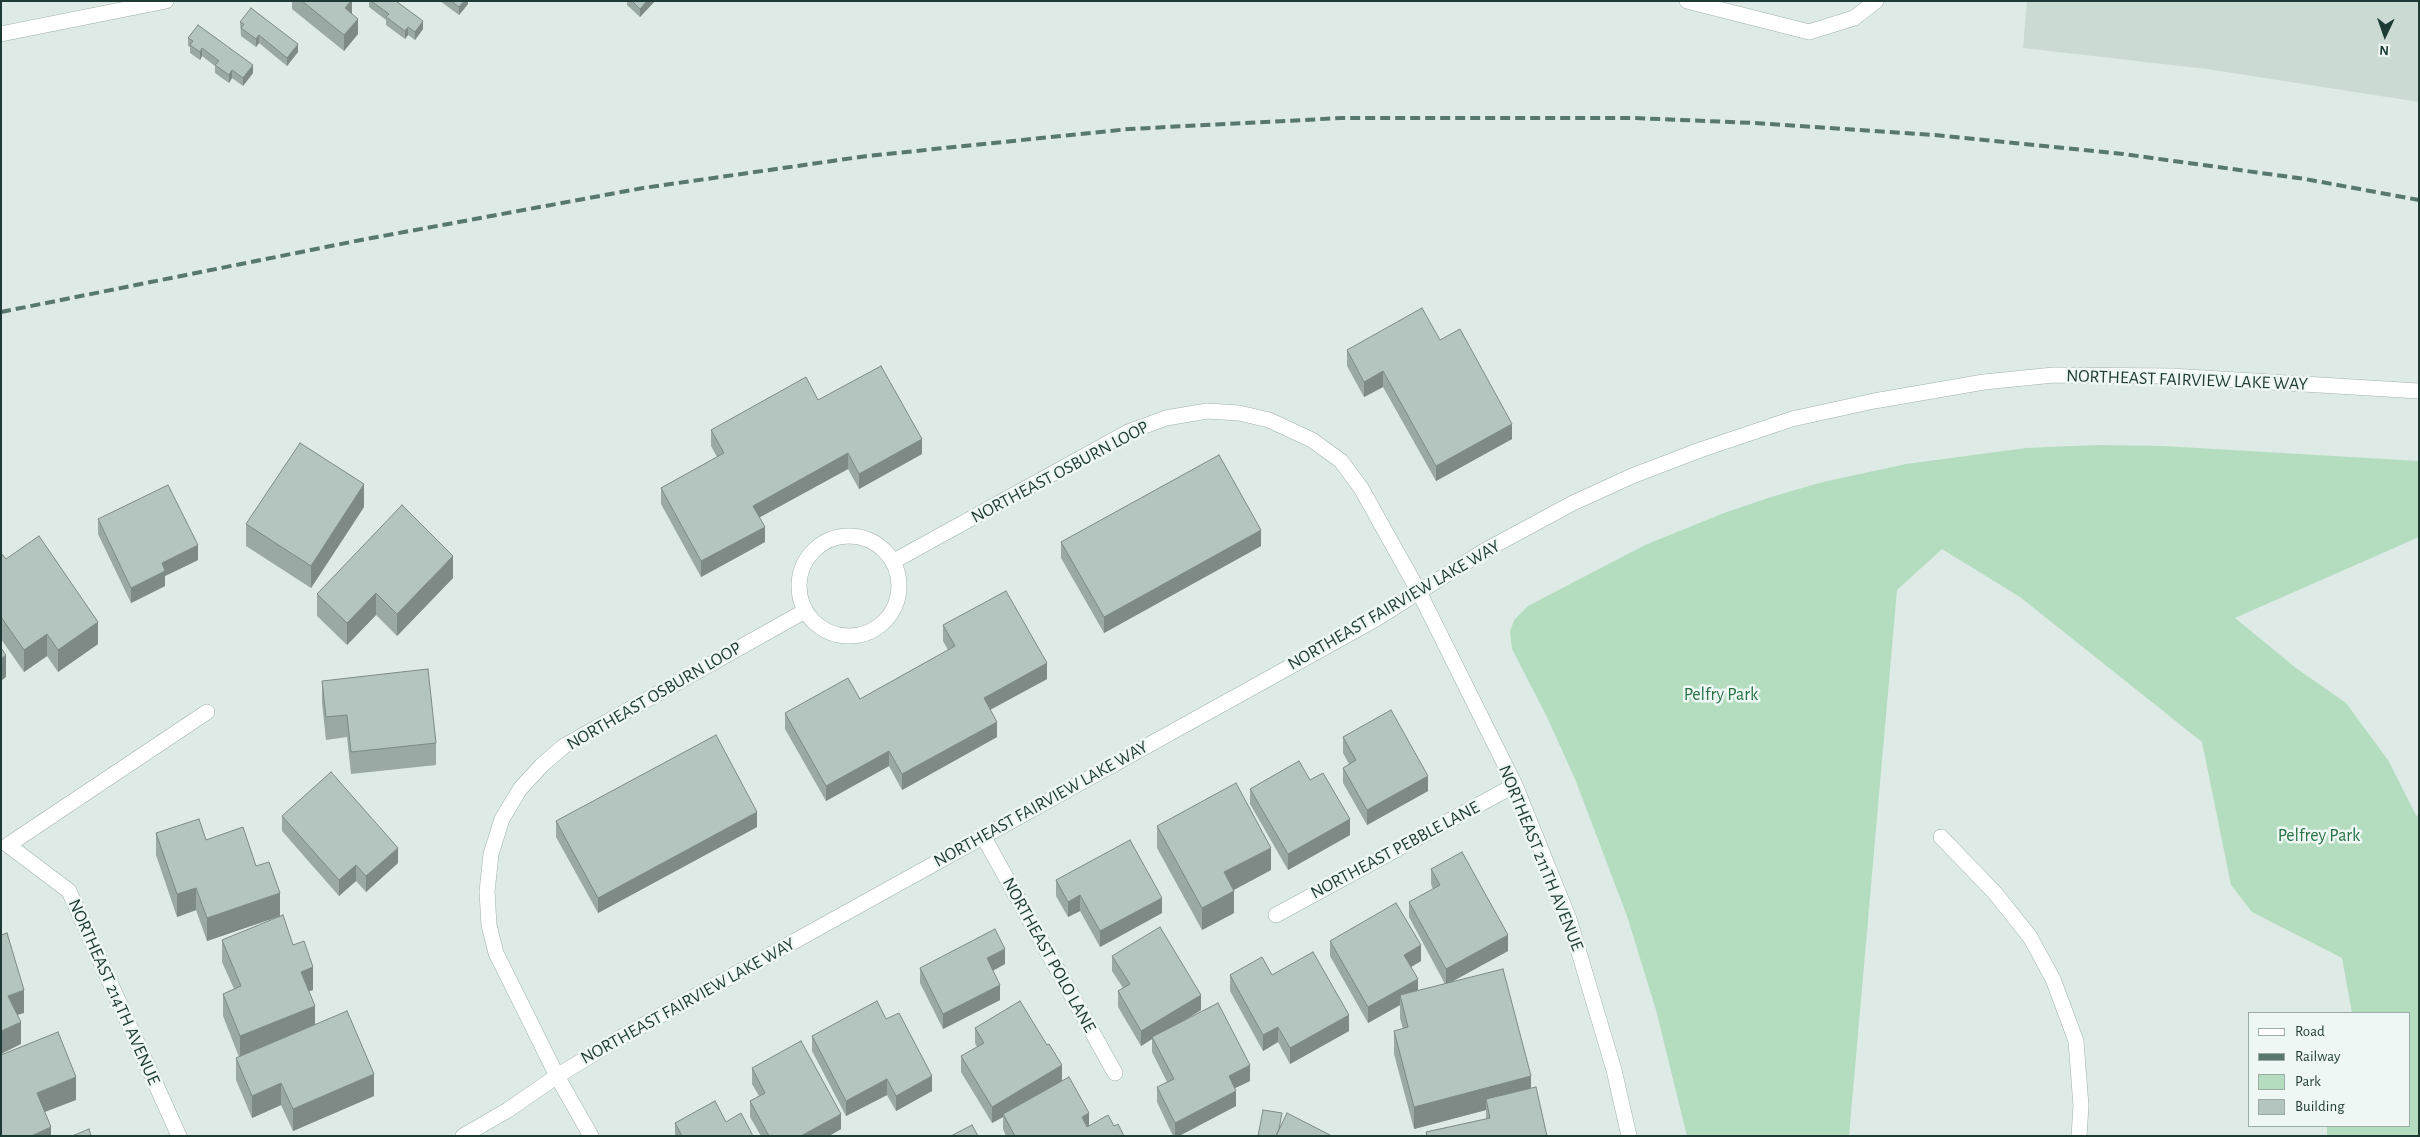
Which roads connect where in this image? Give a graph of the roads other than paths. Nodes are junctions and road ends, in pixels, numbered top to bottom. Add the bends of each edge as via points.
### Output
1 (166, 1) edge
2 (1687, 1) edge
3 (1876, 1) edge
4 (1, 34) edge
5 (2419, 390) edge
6 (894, 561) junction
7 (1419, 592) junction
8 (805, 611) junction
9 (207, 712) dead end
10 (1515, 785) junction
11 (983, 836) junction
12 (1942, 837) dead end
13 (1276, 915) dead end
14 (1115, 1073) dead end
15 (557, 1076) junction
16 (178, 1136) edge
17 (463, 1136) edge
18 (591, 1136) edge
19 (1629, 1136) edge
20 (2079, 1136) edge

1 - 4 street
2 - 3 street via 1809,32 1854,18
5 - 7 street, NORTHEAST FAIRVIEW LAKE WAY via 2105,374 2054,375 1984,382 1874,401 1792,420 1632,476 1484,551
6 - 7 street, NORTHEAST OSBURN LOOP via 1128,432 1166,418 1207,411 1269,420 1312,440 1340,461 1361,488
6 - 8 street via 900,585 897,602 888,618 869,632 843,636 820,627
6 - 8 street via 875,543 857,536 835,537 816,547 803,564 799,583
7 - 10 street, NORTHEAST 211TH AVENUE
7 - 11 street, NORTHEAST FAIRVIEW LAKE WAY via 1376,619
8 - 15 street, NORTHEAST OSBURN LOOP via 564,746 520,789 502,819 491,854 487,892 489,925 496,953
9 - 16 street, NORTHEAST 214TH AVENUE via 8,845 69,891
10 - 13 street, NORTHEAST PEBBLE LANE
10 - 19 street, NORTHEAST 211TH AVENUE via 1569,918 1614,1070
11 - 14 street, NORTHEAST POLO LANE
11 - 15 street, NORTHEAST FAIRVIEW LAKE WAY
12 - 20 street via 2019,922 2053,980 2076,1040 2081,1106
15 - 17 street, NORTHEAST FAIRVIEW LAKE WAY
15 - 18 street, NORTHEAST OSBURN LOOP

